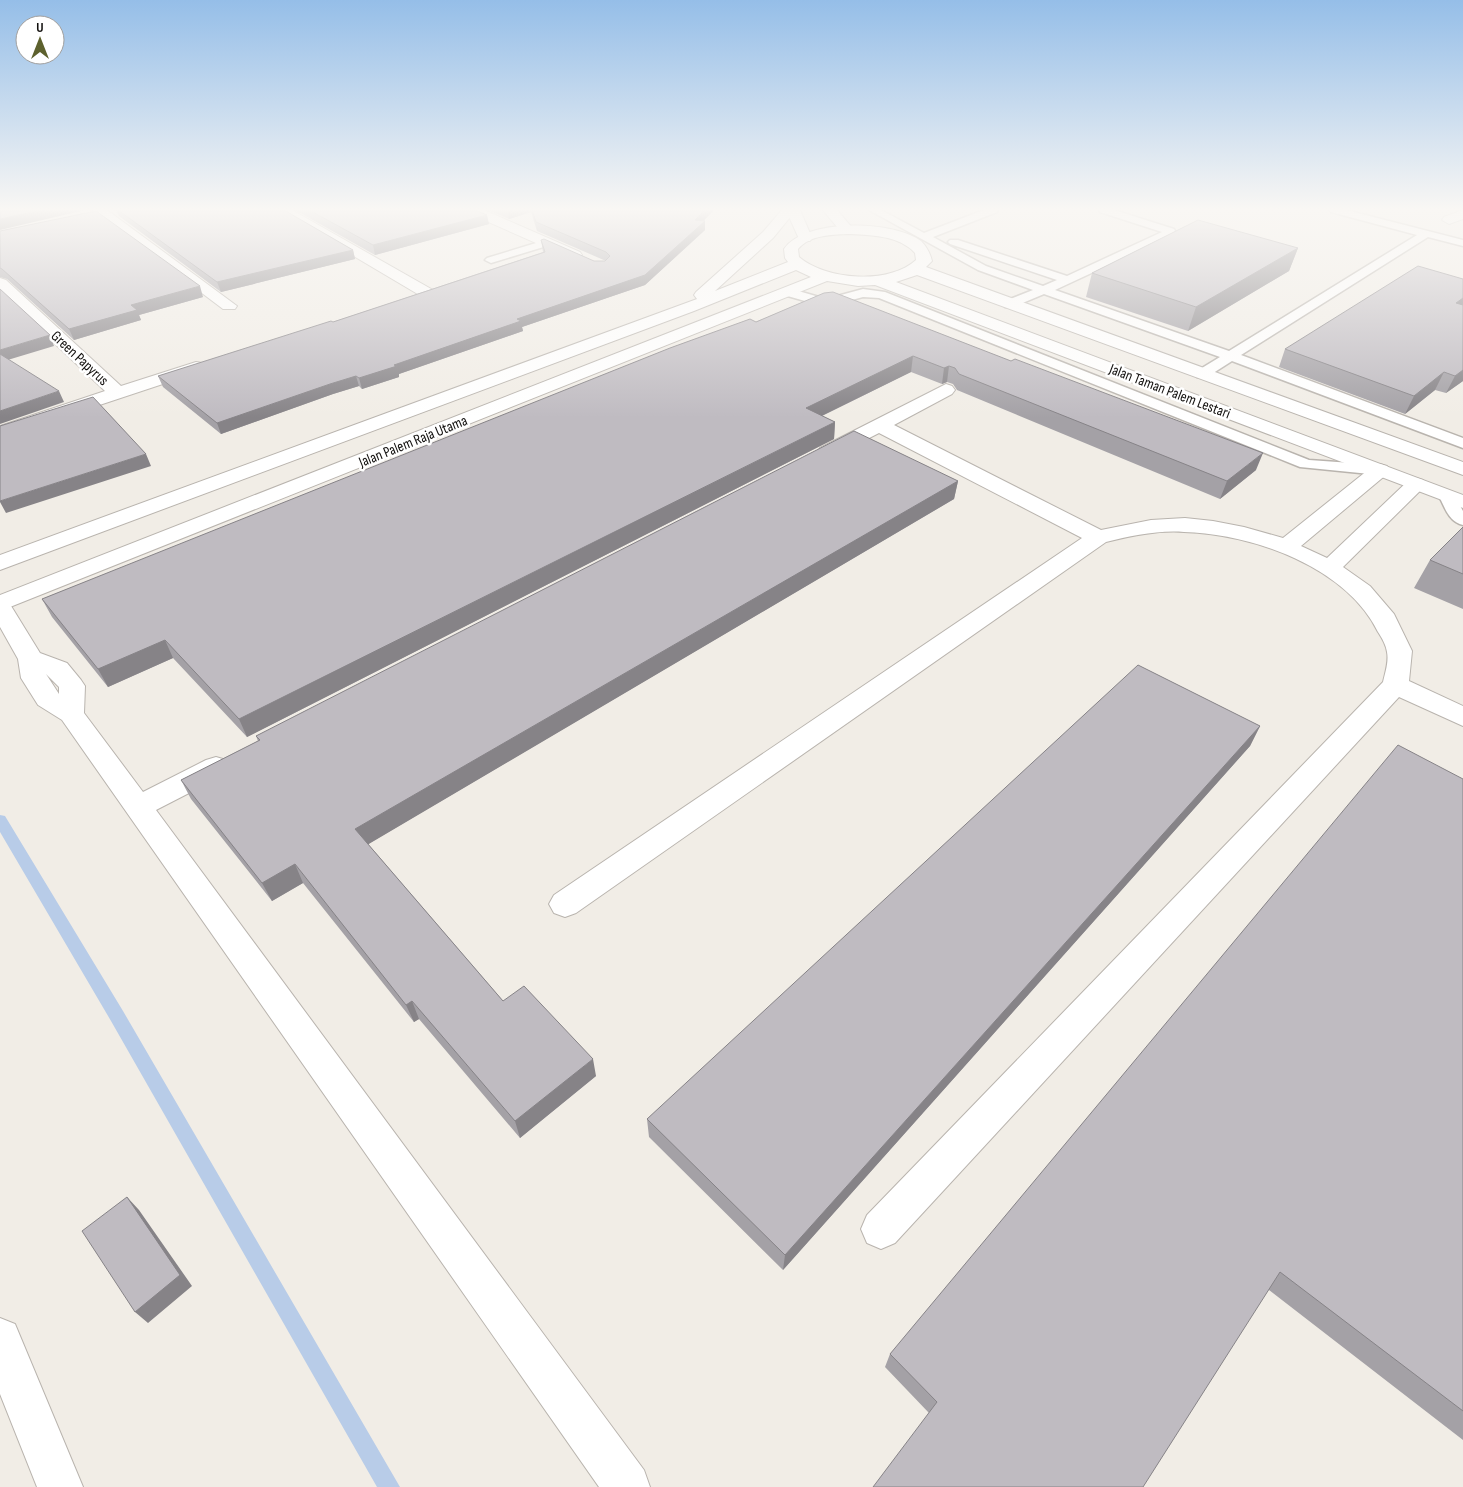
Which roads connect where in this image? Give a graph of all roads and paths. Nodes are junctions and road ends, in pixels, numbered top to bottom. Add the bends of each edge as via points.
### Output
1 (194, 279) edge
2 (403, 279) edge
3 (719, 279) edge
4 (759, 279) edge
5 (818, 279) edge
6 (847, 279) edge
7 (879, 279) edge
8 (944, 279) edge
9 (1015, 279) edge
10 (1353, 279) edge
11 (876, 280) junction
12 (1068, 280) edge
13 (0, 283) edge
14 (445, 287) edge
15 (1042, 289) junction
16 (788, 292) junction
17 (427, 293) junction
18 (409, 299) edge
19 (1009, 304) junction
20 (230, 306) dead end
21 (688, 308) junction
22 (1066, 352) junction
23 (1230, 356) junction
24 (211, 362) edge
25 (1048, 362) junction
26 (1202, 374) junction
27 (946, 390) edge
28 (117, 392) junction
29 (879, 425) junction
30 (0, 432) edge
31 (1463, 443) edge
32 (1463, 450) edge
33 (808, 462) edge
34 (1456, 467) edge
35 (1380, 470) junction
36 (1416, 484) junction
37 (1455, 499) edge
38 (1463, 520) edge
39 (1098, 537) junction
40 (1286, 547) junction
41 (0, 562) edge
42 (1329, 568) junction
43 (0, 605) edge
44 (1396, 684) junction
45 (1463, 717) edge
46 (235, 757) edge
47 (138, 807) junction
48 (565, 904) dead end
49 (881, 1229) dead end
50 (0, 1340) edge
51 (60, 1487) edge
52 (627, 1487) edge

1 - 20 street
2 - 17 street
3 - 21 street
4 - 21 street, Jalan Palem Raja Utama
5 - 16 street, Jalan Palem Raja Utama
6 - 11 street
7 - 11 street
8 - 19 street, Jalan Taman Palem Lestari
9 - 15 lane
10 - 23 lane
11 - 22 street, Jalan Taman Palem Lestari
12 - 15 lane
13 - 28 street, Green Papyrus
14 - 17 street
15 - 19 lane
15 - 23 lane
16 - 25 lane via 826,303 863,293 881,295
16 - 43 street, Jalan Palem Raja Utama
17 - 18 street
19 - 26 street, Jalan Taman Palem Lestari
21 - 41 street, Jalan Palem Raja Utama
22 - 25 lane
22 - 35 street, Jalan Taman Palem Lestari
23 - 26 lane
23 - 31 lane
24 - 28 street, Green Papyrus
25 - 35 lane via 1306,464
26 - 34 street, Jalan Taman Palem Lestari
27 - 29 street
28 - 30 street, Green Papyrus
29 - 33 street
29 - 39 street
32 - 34 lane
35 - 36 street, Jalan Taman Palem Lestari
35 - 40 street
36 - 37 street, Jalan Taman Palem Lestari
36 - 42 street
37 - 38 lane via 1457,515
39 - 40 street via 1138,527 1185,525 1236,532
39 - 48 street
40 - 42 street
42 - 44 street via 1364,594 1390,624 1400,654
43 - 47 street via 31,660 34,678 47,699 72,714
44 - 45 street
44 - 49 street
46 - 47 street
47 - 52 street
50 - 51 street

